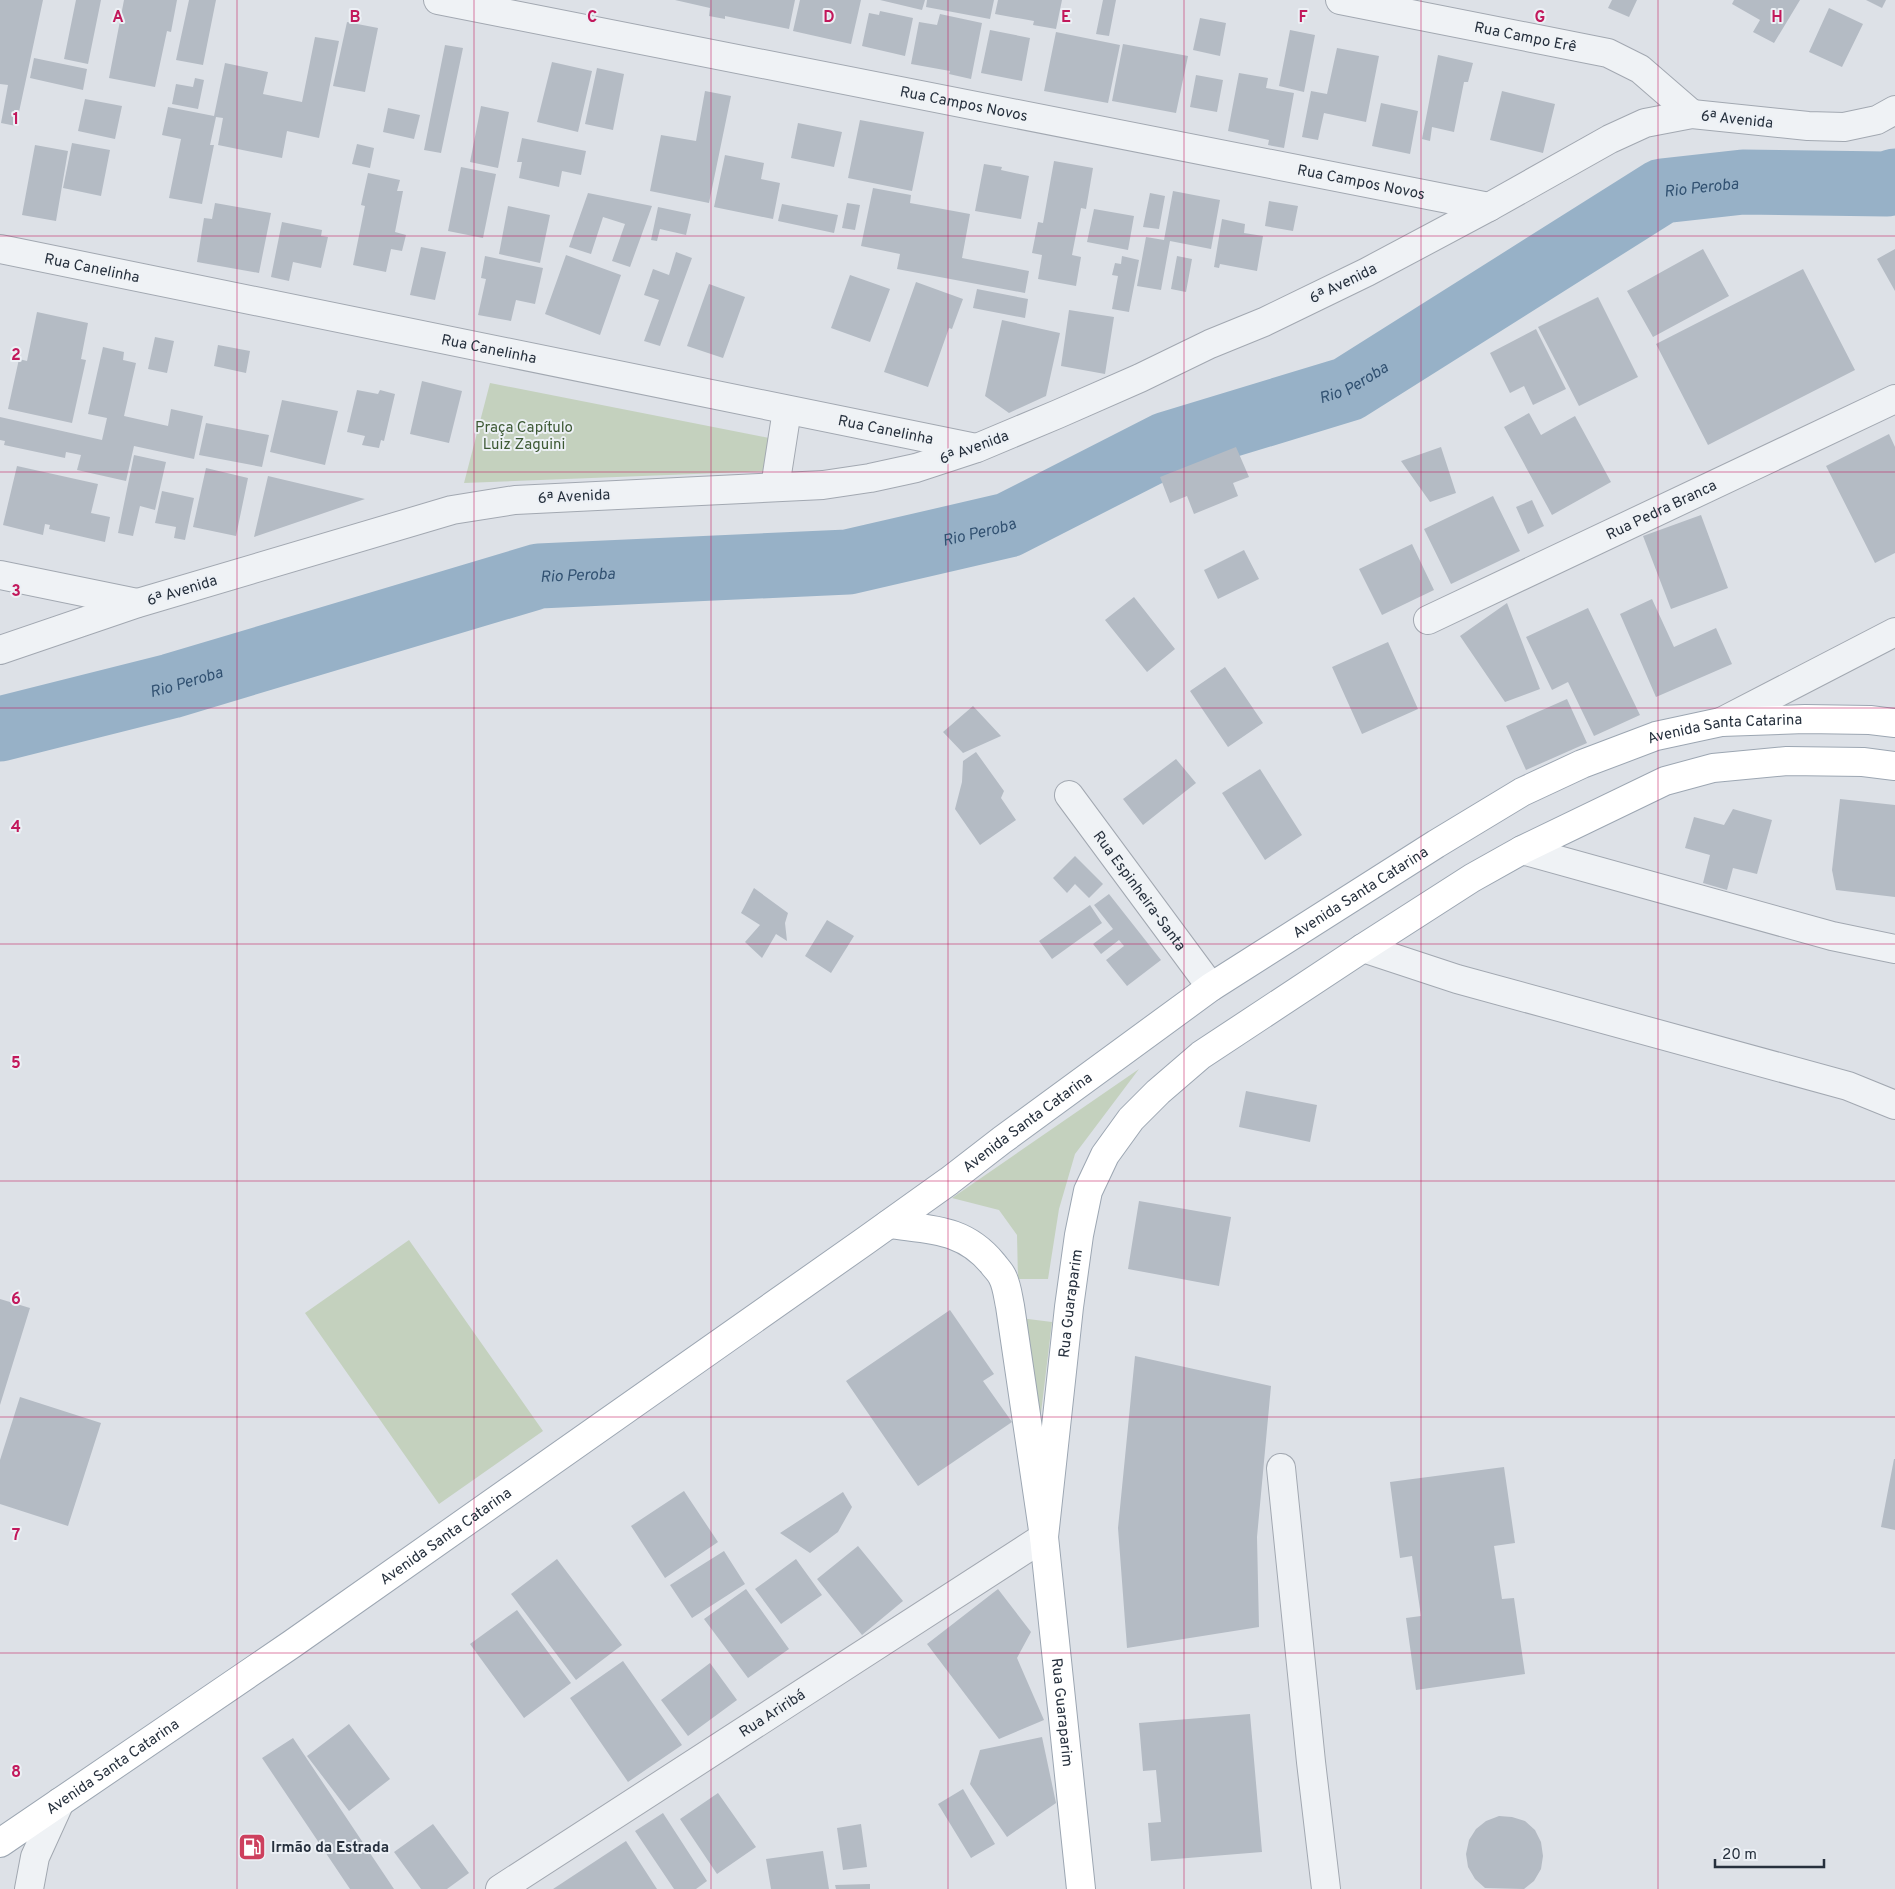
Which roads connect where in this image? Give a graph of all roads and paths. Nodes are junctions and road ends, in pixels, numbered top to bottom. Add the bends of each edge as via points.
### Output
1 (438, 0) edge
2 (1340, 0) edge
3 (1895, 110) edge
4 (1692, 114) junction
5 (1489, 208) junction
6 (0, 250) edge
7 (1893, 404) edge
8 (787, 410) junction
9 (977, 448) junction
10 (775, 487) junction
11 (0, 575) edge
12 (138, 603) junction
13 (1428, 620) dead end
14 (1895, 632) edge
15 (0, 650) edge
16 (1721, 722) junction
17 (1895, 724) edge
18 (1895, 766) edge
19 (1069, 795) dead end
20 (1522, 850) junction
21 (1363, 948) junction
22 (1895, 949) edge
23 (1211, 986) junction
24 (1895, 1105) edge
25 (889, 1224) junction
26 (1282, 1468) dead end
27 (1044, 1537) junction
28 (60, 1802) junction
29 (0, 1843) edge
30 (29, 1889) edge
31 (500, 1889) edge
32 (1081, 1889) edge
33 (1326, 1889) edge

1 - 5 street, Rua Campos Novos
2 - 4 street, Rua Campo Erê via 1608,53 1640,69
3 - 4 street, 6ª Avenida via 1877,120 1844,127
4 - 5 street, 6ª Avenida via 1645,123 1610,138
5 - 9 street, 6ª Avenida via 1264,322
6 - 8 street, Rua Canelinha
7 - 13 street, Rua Pedra Branca
8 - 9 street, Rua Canelinha
8 - 10 street
9 - 10 street, 6ª Avenida via 916,468 870,478
10 - 12 street, 6ª Avenida via 515,500 452,510
11 - 12 street
12 - 15 street, 6ª Avenida
14 - 16 street
16 - 17 main road, Avenida Santa Catarina via 1805,718
16 - 23 main road, Avenida Santa Catarina via 1656,736 1582,764 1522,792
18 - 20 main road via 1863,762 1787,761 1713,768 1665,782
19 - 23 street, Rua Espinheira-Santa
20 - 21 main road
20 - 22 street via 1832,936
21 - 24 street via 1457,979 1848,1086
21 - 27 main road, Rua Guaraparim via 1201,1055 1131,1119 1105,1155 1088,1191 1079,1235
23 - 25 main road, Avenida Santa Catarina
25 - 27 main road, Rua Guaraparim via 952,1233 986,1255 1002,1276 1010,1306
25 - 28 main road, Avenida Santa Catarina via 292,1644
26 - 33 street
27 - 31 street, Rua Ariribá
27 - 32 main road, Rua Guaraparim
28 - 29 main road, Avenida Santa Catarina
28 - 30 street via 35,1857

